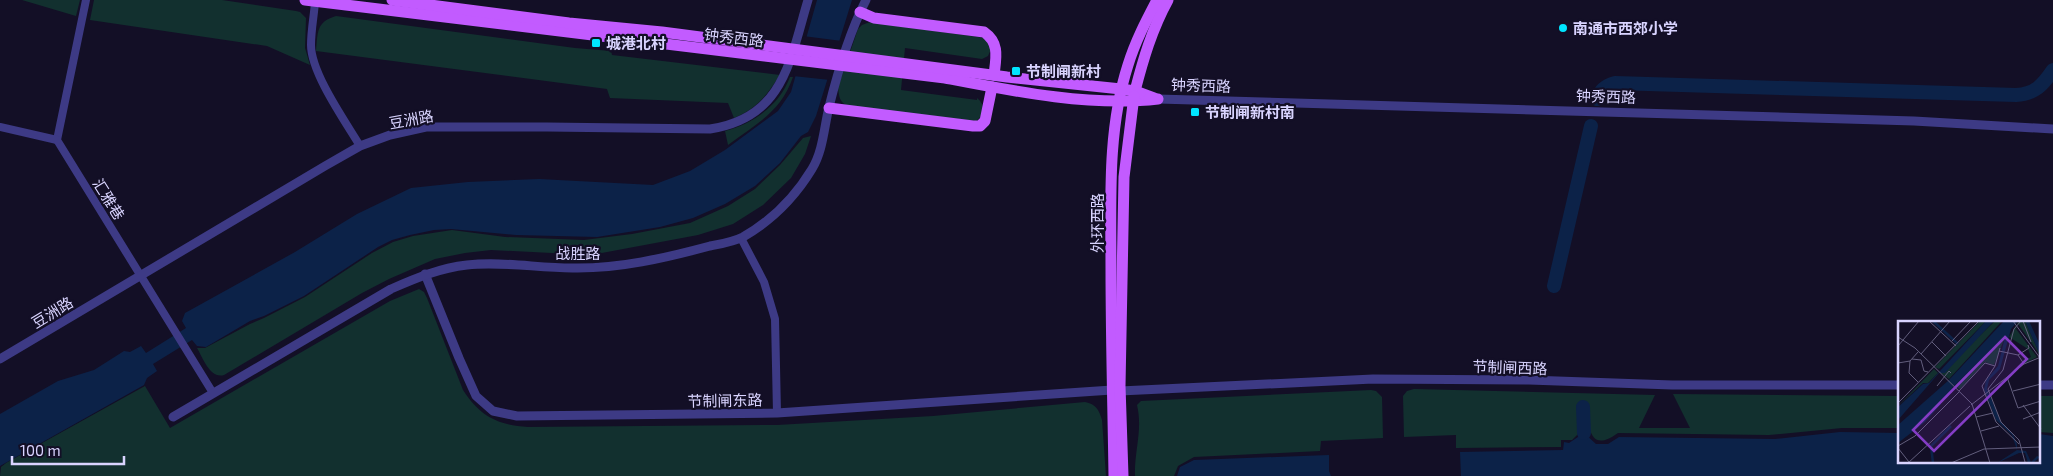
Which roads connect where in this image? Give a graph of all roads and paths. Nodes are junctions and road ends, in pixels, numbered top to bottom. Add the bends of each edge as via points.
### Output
1 (86, 0) edge
2 (392, 0) edge
3 (808, 0) edge
4 (866, 0) edge
5 (1157, 0) edge
6 (1168, 0) edge
7 (310, 1) edge
8 (423, 6) edge
9 (860, 12) junction
10 (945, 73) junction
11 (994, 75) junction
12 (992, 87) junction
13 (1121, 89) junction
14 (1134, 97) junction
15 (1158, 99) joint
16 (1119, 102) junction
17 (829, 108) junction
18 (0, 127) edge
19 (2053, 129) edge
20 (57, 140) junction
21 (360, 146) junction
22 (741, 238) junction
23 (426, 274) junction
24 (140, 275) junction
25 (0, 359) edge
26 (1898, 385) edge
27 (2040, 385) edge
28 (2053, 385) edge
29 (1116, 390) junction
30 (213, 393) junction
31 (777, 413) junction
32 (173, 417) dead end
33 (1118, 454) junction
34 (1114, 476) edge
35 (1123, 476) edge

1 - 20 street
2 - 8 main road, 钟秀西路
3 - 21 street, 豆洲路 via 784,77 776,92 753,114 725,127 426,127
4 - 9 street, 战胜路
5 - 13 main road, 外环西路 via 1143,26
6 - 14 main road, 外环西路 via 1154,28
7 - 8 main road, 钟秀西路
7 - 21 street via 313,60
8 - 10 main road, 钟秀西路
9 - 11 main road via 874,18 984,32 992,37 996,47
9 - 17 street, 战胜路
10 - 11 main road, 钟秀西路
10 - 12 main road, 钟秀西路
11 - 13 main road, 钟秀西路
12 - 16 main road, 钟秀西路
12 - 17 main road via 985,120 980,126
13 - 14 main road, 钟秀西路
13 - 16 main road, 外环西路
14 - 15 main road
14 - 16 main road, 钟秀西路
14 - 29 main road, 外环西路 via 1124,177
15 - 19 street, 钟秀西路 via 1914,121
16 - 29 main road, 外环西路 via 1112,158
17 - 22 street, 战胜路 via 814,167 783,207
18 - 20 street
20 - 24 street, 汇雅巷
21 - 24 street, 豆洲路
22 - 23 street, 战胜路 via 683,253 601,268 503,263 466,265
22 - 31 street via 764,282 775,319
23 - 30 street, 战胜路 via 391,289
23 - 31 street, 节制闸东路 via 476,396 493,411 517,416
24 - 25 street, 豆洲路
24 - 30 street, 汇雅巷
26 - 29 street, 节制闸西路 via 1672,385 1373,379
27 - 28 street
29 - 31 street, 节制闸东路
29 - 33 main road, 外环西路
30 - 32 street, 战胜路
33 - 34 main road
33 - 35 main road

